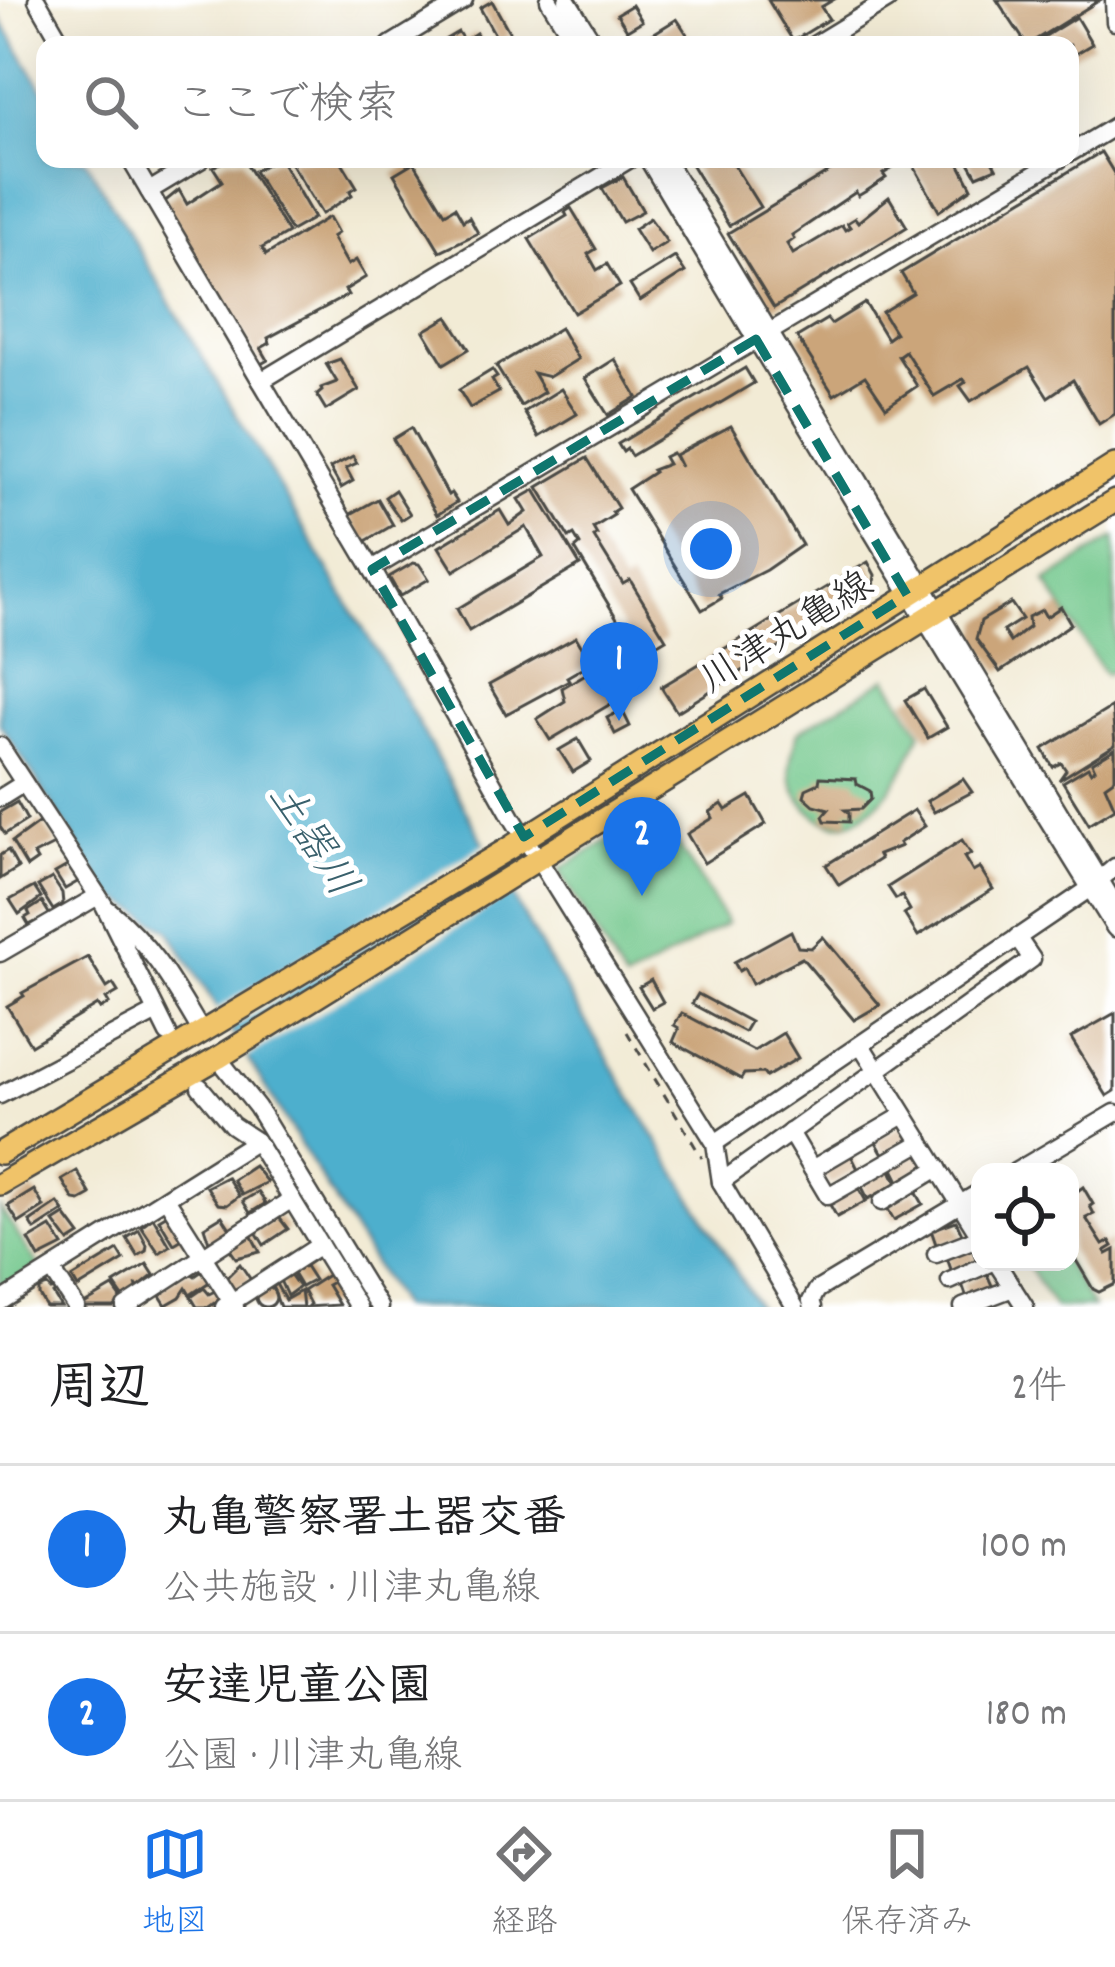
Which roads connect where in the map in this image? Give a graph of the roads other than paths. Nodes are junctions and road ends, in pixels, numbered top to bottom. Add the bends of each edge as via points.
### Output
1 (464, 0) edge
2 (549, 0) edge
3 (567, 0) edge
4 (888, 0) edge
5 (1114, 0) edge
6 (42, 2) edge
7 (1115, 22) edge
8 (59, 36) edge
9 (404, 36) edge
10 (571, 36) edge
11 (589, 36) edge
12 (829, 36) edge
13 (1115, 126) edge
14 (1079, 148) edge
15 (135, 168) edge
16 (187, 168) edge
17 (615, 168) edge
18 (654, 168) edge
19 (670, 168) edge
20 (1045, 168) edge
21 (149, 191) junction
22 (762, 336) junction
23 (261, 381) junction
24 (1115, 465) edge
25 (1115, 501) edge
26 (372, 569) junction
27 (915, 590) junction
28 (931, 615) junction
29 (0, 746) edge
30 (24, 783) junction
31 (0, 798) edge
32 (515, 843) junction
33 (539, 859) junction
34 (1115, 867) edge
35 (1095, 885) junction
36 (101, 901) junction
37 (1115, 905) edge
38 (1115, 928) edge
39 (1016, 937) junction
40 (0, 953) edge
41 (915, 1007) junction
42 (155, 1013) junction
43 (201, 1031) junction
44 (931, 1031) junction
45 (168, 1034) dead end
46 (861, 1045) junction
47 (218, 1058) junction
48 (876, 1071) junction
49 (200, 1087) dead end
50 (0, 1095) edge
51 (1115, 1113) edge
52 (904, 1115) junction
53 (790, 1132) junction
54 (256, 1141) junction
55 (922, 1142) junction
56 (715, 1143) junction
57 (0, 1153) edge
58 (1030, 1163) edge
59 (938, 1168) junction
60 (812, 1169) junction
61 (722, 1182) junction
62 (0, 1184) edge
63 (971, 1197) edge
64 (166, 1198) junction
65 (292, 1199) junction
66 (882, 1202) dead end
67 (960, 1204) junction
68 (971, 1222) edge
69 (971, 1240) edge
70 (320, 1245) junction
71 (935, 1254) dead end
72 (203, 1256) junction
73 (52, 1270) junction
74 (973, 1271) edge
75 (1001, 1271) edge
76 (950, 1281) dead end
77 (1013, 1288) junction
78 (0, 1302) edge
79 (230, 1305) edge
80 (76, 1307) edge
81 (124, 1307) edge
82 (358, 1307) edge
83 (379, 1307) edge
84 (795, 1307) edge
85 (813, 1307) edge
86 (963, 1307) edge
87 (1024, 1307) edge

1 - 9 street
2 - 10 street
3 - 11 street
4 - 12 street
5 - 7 street
6 - 8 street
13 - 14 street
15 - 21 street
16 - 21 street
17 - 23 street
18 - 22 street
19 - 22 street
20 - 22 street
21 - 23 street
22 - 26 street
22 - 27 street
23 - 26 street
24 - 27 main road, 川津丸亀線
25 - 28 main road, 川津丸亀線
26 - 32 street
27 - 28 street
27 - 32 main road, 川津丸亀線
28 - 33 main road, 川津丸亀線
28 - 35 street
29 - 30 street
30 - 31 street
30 - 36 street
32 - 33 street
32 - 43 main road, 川津丸亀線
33 - 47 main road, 川津丸亀線
33 - 56 street
34 - 35 street
35 - 37 street
35 - 38 street
35 - 39 street
36 - 40 street
36 - 42 street
36 - 43 street via 160,961
39 - 41 street
39 - 44 street via 1032,959
41 - 44 street
41 - 46 street
42 - 45 street
42 - 50 street
43 - 57 main road, 川津丸亀線
44 - 48 street
46 - 48 street
46 - 56 street
47 - 62 main road, 川津丸亀線
47 - 83 street via 257,1107
48 - 52 street
48 - 53 street
49 - 54 street
51 - 58 street
52 - 55 street
52 - 60 street
53 - 60 street
53 - 61 street
54 - 64 street
54 - 65 street
55 - 59 street
55 - 60 street via 828,1196
56 - 61 street
59 - 66 street
59 - 67 street
61 - 84 street
63 - 67 street
64 - 72 street
64 - 73 street
65 - 70 street
65 - 72 street
67 - 68 street
67 - 85 street via 817,1290
69 - 71 street
70 - 79 street
70 - 82 street
72 - 79 street
72 - 81 street
73 - 78 street
73 - 80 street
74 - 76 street
75 - 77 street
77 - 86 street
77 - 87 street

